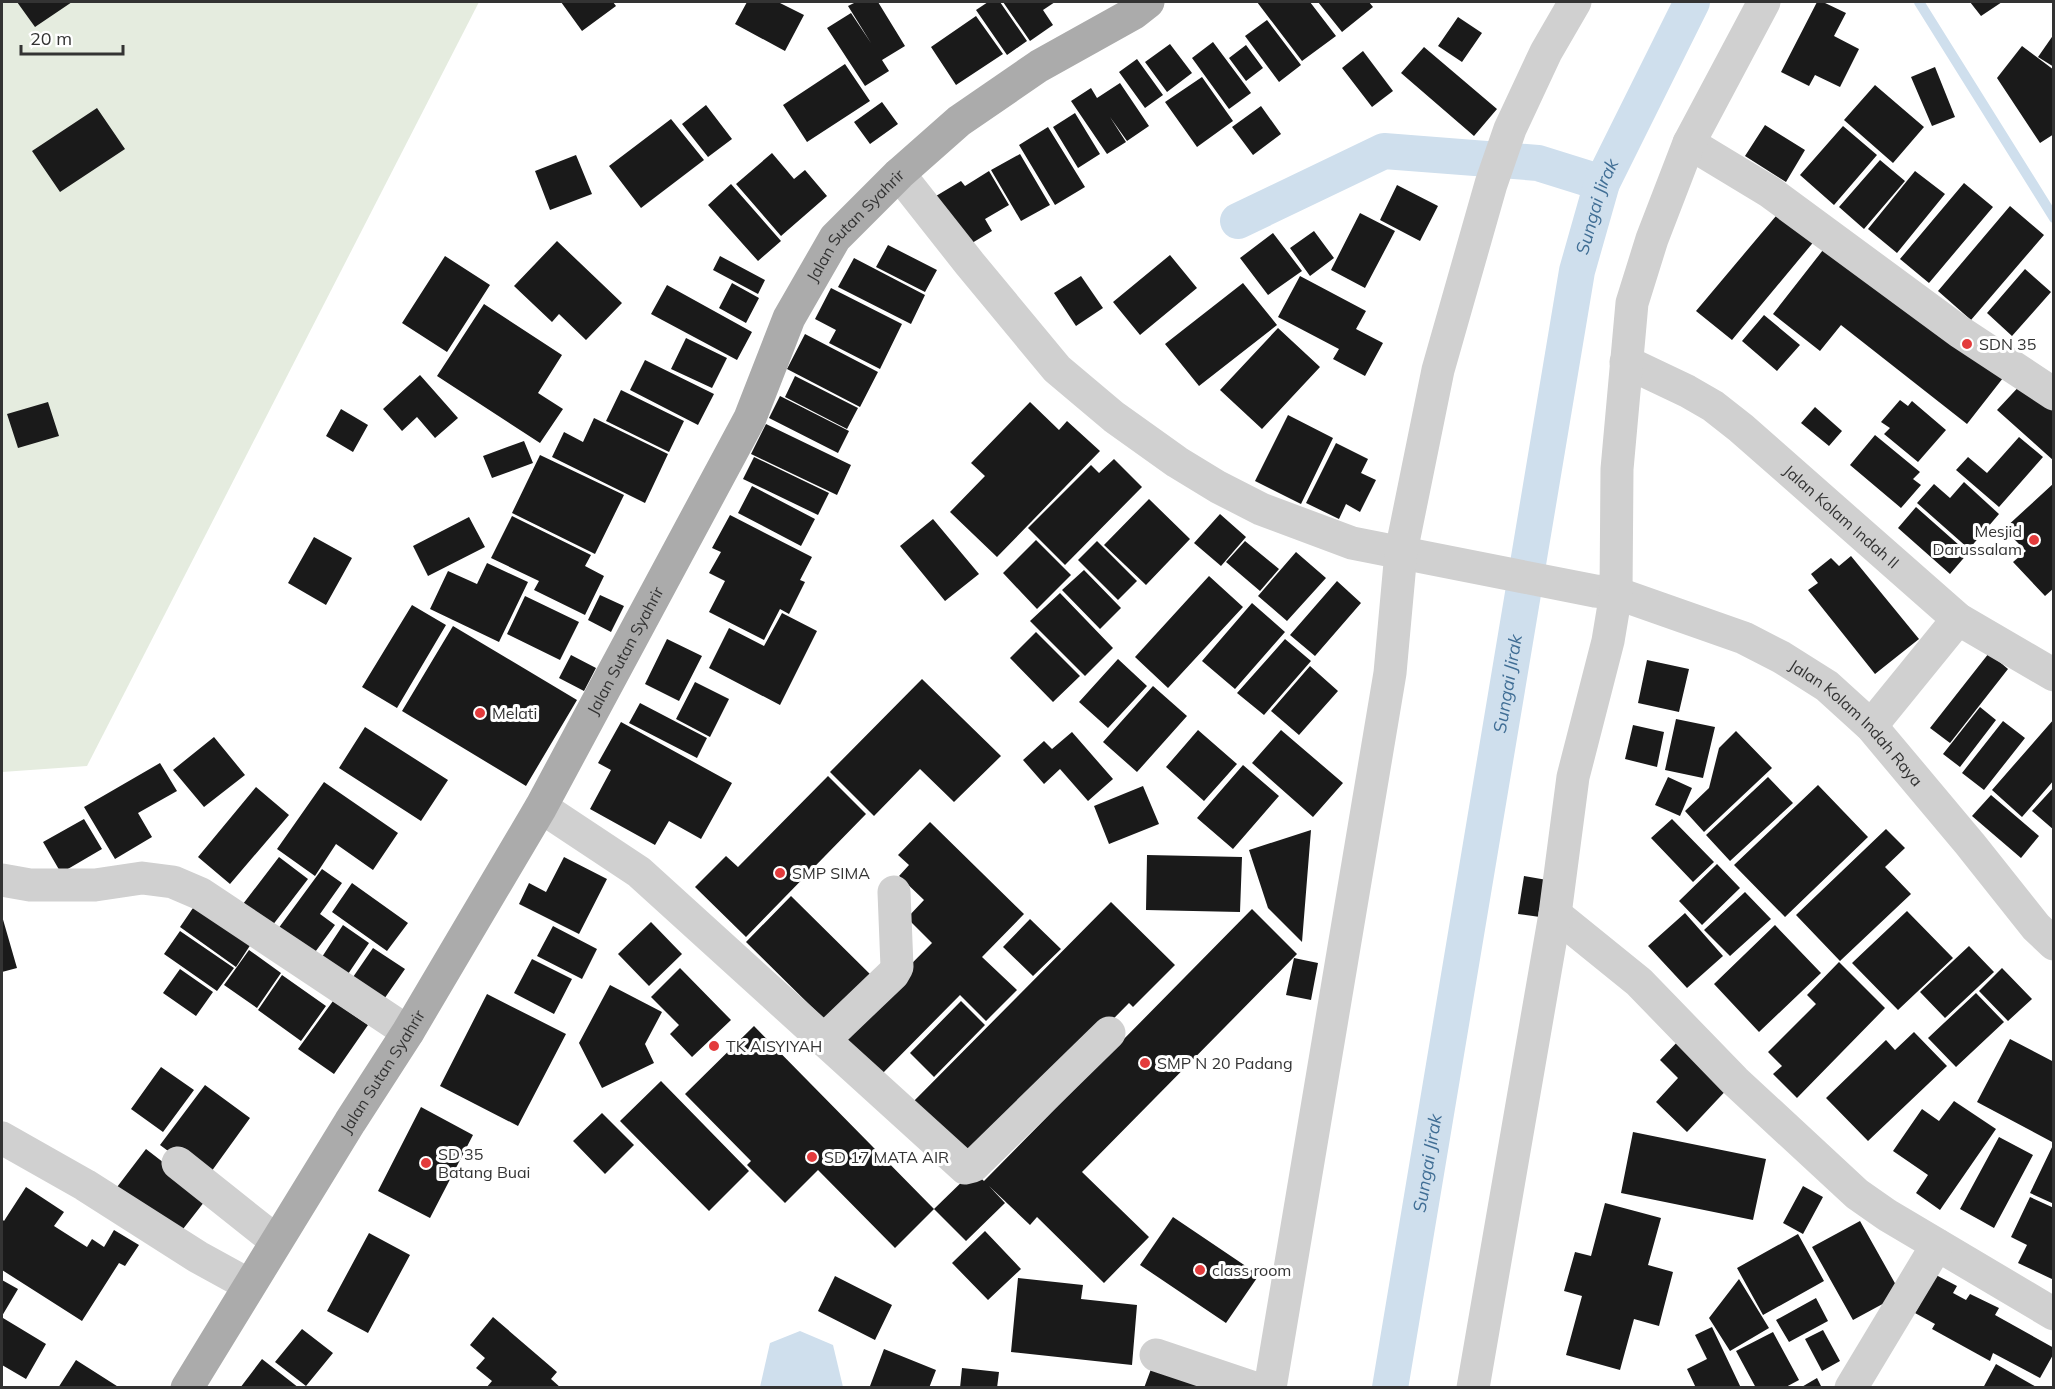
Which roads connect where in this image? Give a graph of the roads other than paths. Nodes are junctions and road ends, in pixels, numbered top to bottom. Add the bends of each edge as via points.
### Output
1 (1148, 2) edge
2 (1575, 2) edge
3 (1764, 2) edge
4 (1689, 143) junction
5 (899, 174) junction
6 (1626, 362) junction
7 (2054, 394) edge
8 (1412, 554) junction
9 (1605, 592) junction
10 (1958, 619) junction
11 (2054, 675) edge
12 (1871, 726) junction
13 (541, 807) junction
14 (2, 880) edge
15 (894, 892) dead end
16 (1555, 914) junction
17 (2054, 944) edge
18 (408, 1032) junction
19 (1109, 1034) dead end
20 (824, 1040) junction
21 (2, 1138) edge
22 (178, 1162) dead end
23 (276, 1241) junction
24 (1937, 1245) junction
25 (249, 1285) junction
26 (2054, 1314) edge
27 (1156, 1354) dead end
28 (187, 1388) edge
29 (1254, 1388) edge
30 (1270, 1388) edge
31 (1473, 1388) edge
32 (1851, 1388) edge

1 - 5 main road, Jalan Sutan Syahrir via 1039,66 960,121
2 - 8 street via 1546,52 1510,129 1491,184 1438,370
3 - 4 street
4 - 6 street via 1632,303
4 - 7 street via 1770,192 1960,332
5 - 8 street, Jalan Kolam Indah Raya via 1058,369 1114,417 1177,462 1261,509 1352,543
5 - 13 main road, Jalan Sutan Syahrir via 835,238 789,318 750,418
6 - 9 street
6 - 10 street, Jalan Kolam Indah II via 1713,406
8 - 9 street, Jalan Kolam Indah Raya
8 - 30 street
9 - 12 street, Jalan Kolam Indah Raya via 1744,638 1827,687
9 - 16 street via 1608,641 1573,777
10 - 11 street, Jalan Kolam Indah II
10 - 12 street
12 - 17 street, Jalan Kolam Indah Raya
13 - 18 main road, Jalan Sutan Syahrir
13 - 20 street via 639,872
14 - 18 street via 30,885 96,885 142,878 173,882 201,894
15 - 20 street via 897,967
16 - 24 street via 1639,982 1736,1081 1857,1194
16 - 31 street
18 - 23 main road, Jalan Sutan Syahrir
19 - 20 street via 968,1168
21 - 25 street
22 - 23 street
23 - 25 main road, Jalan Sutan Syahrir
24 - 26 street
24 - 32 street
25 - 28 main road, Jalan Sutan Syahrir
27 - 29 street

